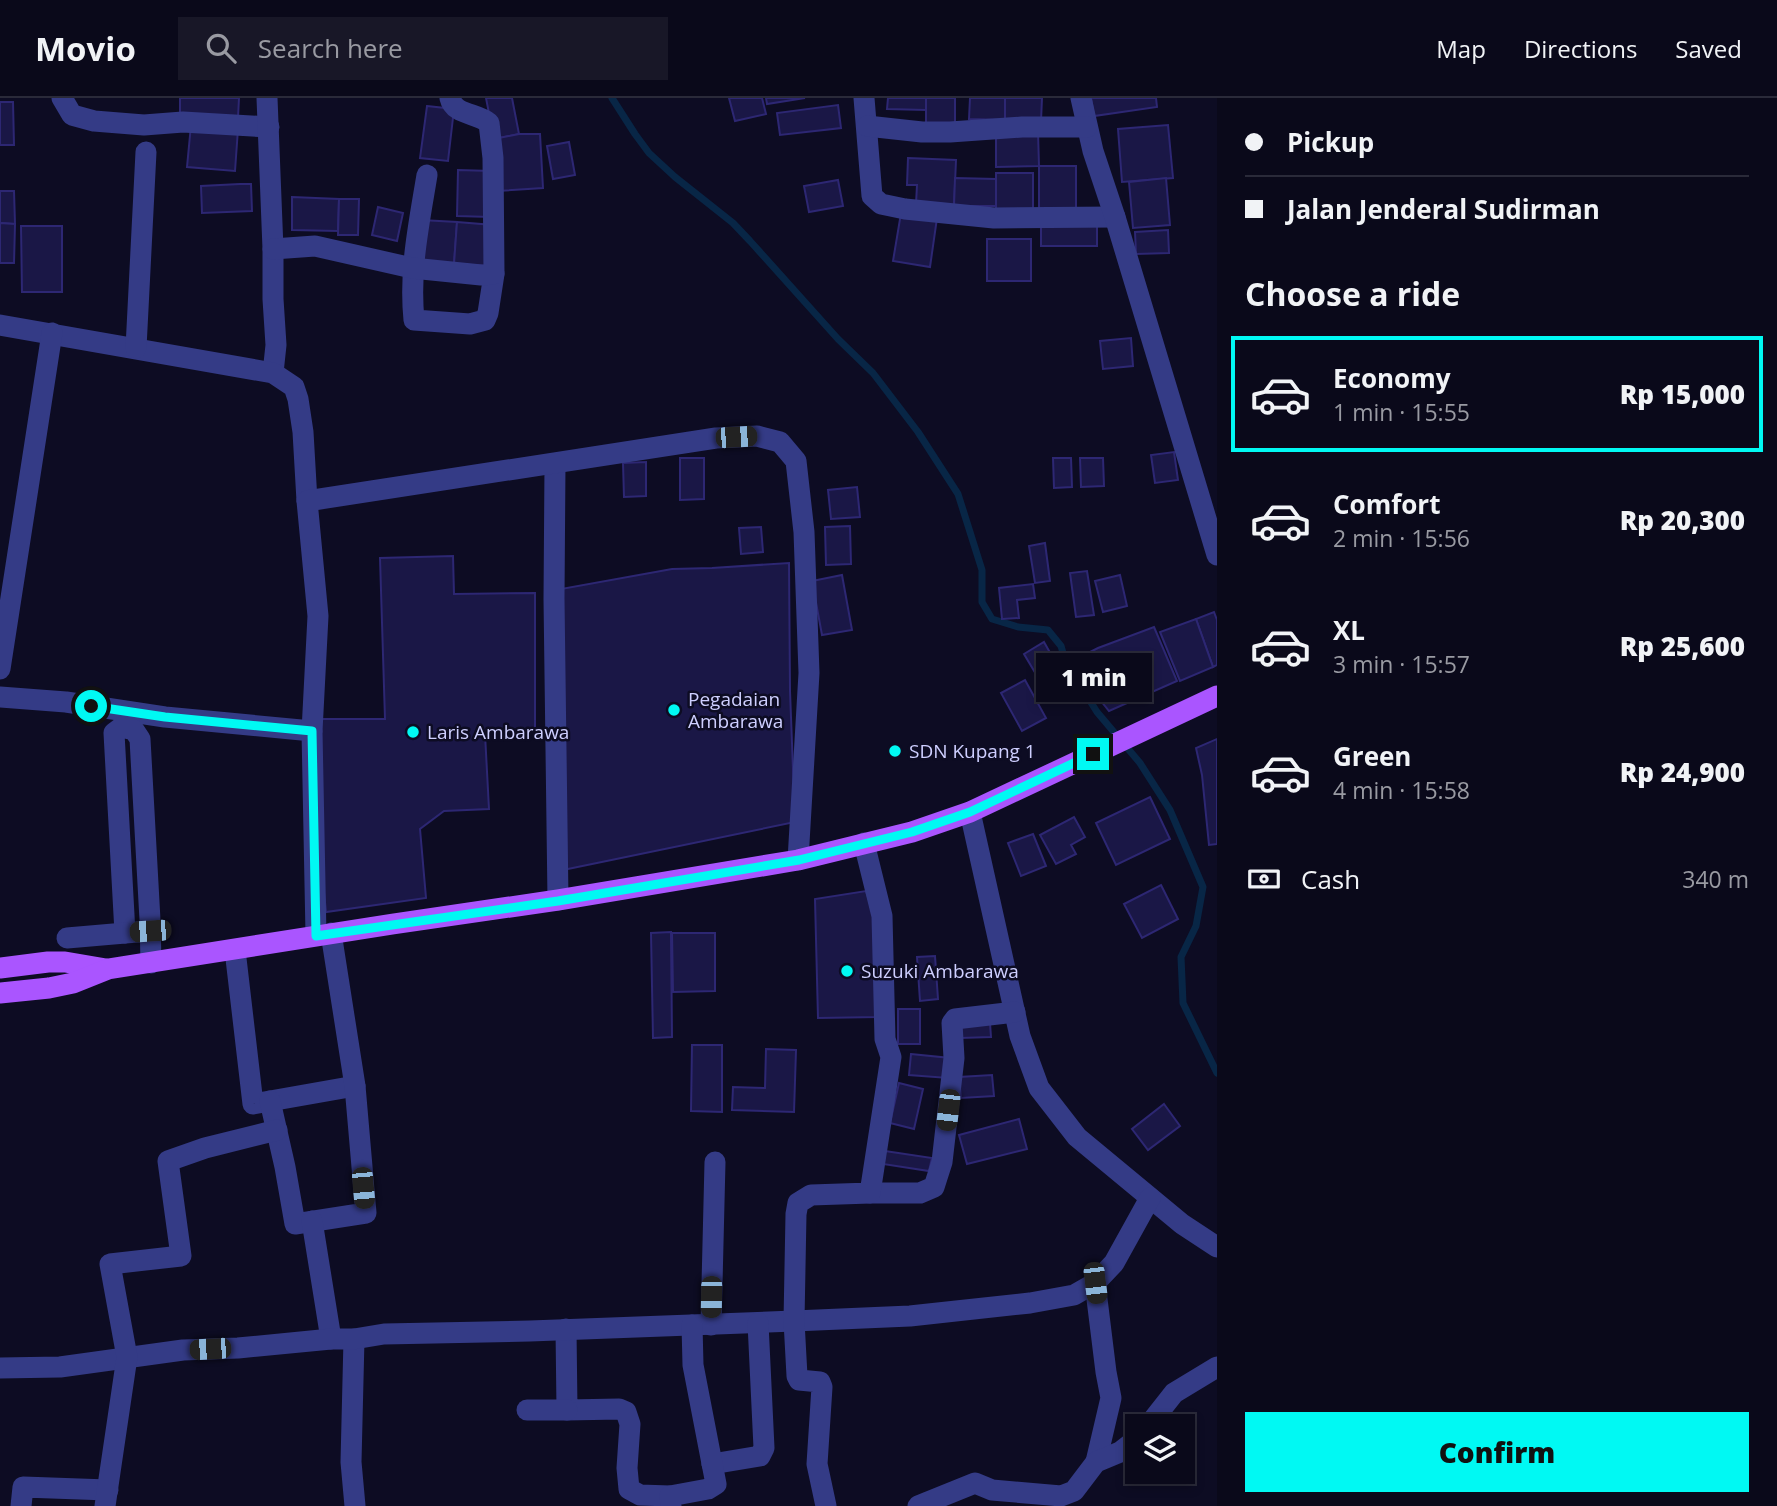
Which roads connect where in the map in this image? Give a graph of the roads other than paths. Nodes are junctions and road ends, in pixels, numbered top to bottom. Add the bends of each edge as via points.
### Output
1 (62, 98) edge
2 (267, 98) edge
3 (450, 98) edge
4 (864, 98) edge
5 (1081, 98) edge
6 (867, 126) junction
7 (269, 127) junction
8 (1087, 127) junction
9 (146, 152) dead end
10 (427, 175) dead end
11 (1115, 217) junction
12 (273, 249) junction
13 (412, 268) junction
14 (494, 274) junction
15 (0, 324) edge
16 (52, 333) junction
17 (136, 348) junction
18 (273, 373) junction
19 (555, 464) junction
20 (307, 501) junction
21 (1217, 555) edge
22 (0, 669) edge
23 (1217, 696) edge
24 (0, 697) edge
25 (312, 731) junction
26 (970, 812) junction
27 (863, 844) junction
28 (799, 860) junction
29 (558, 901) junction
30 (150, 931) junction
31 (125, 933) junction
32 (324, 934) junction
33 (67, 938) dead end
34 (235, 950) junction
35 (150, 963) junction
36 (0, 968) edge
37 (108, 969) junction
38 (0, 993) edge
39 (1015, 1012) junction
40 (355, 1086) junction
41 (270, 1101) junction
42 (276, 1130) junction
43 (715, 1162) dead end
44 (870, 1193) junction
45 (1150, 1198) junction
46 (312, 1221) junction
47 (1217, 1247) edge
48 (1095, 1283) junction
49 (794, 1321) junction
50 (758, 1323) junction
51 (701, 1325) junction
52 (566, 1329) junction
53 (331, 1339) junction
54 (354, 1339) junction
55 (127, 1357) junction
56 (1217, 1367) edge
57 (0, 1368) edge
58 (527, 1410) dead end
59 (567, 1410) junction
60 (1157, 1414) edge
61 (1125, 1448) edge
62 (1096, 1462) junction
63 (712, 1464) junction
64 (106, 1498) edge
65 (670, 1501) edge
66 (0, 1505) edge
67 (13, 1506) edge
68 (20, 1506) edge
69 (355, 1506) edge
70 (826, 1506) edge
71 (918, 1506) edge

1 - 7 street via 72,115 94,121
2 - 7 street
3 - 14 street via 460,111 489,123
4 - 6 street
5 - 8 street
6 - 8 street via 922,132
6 - 11 street via 872,196 881,204 994,218
7 - 12 street
8 - 11 street
9 - 17 street
10 - 13 street
11 - 21 street
12 - 13 street via 315,246
12 - 18 street
13 - 14 street
13 - 14 street via 414,320 470,324 485,320
15 - 16 street
16 - 17 street
16 - 22 street
17 - 18 street
18 - 20 street via 294,387 298,398
19 - 20 street
19 - 28 street via 716,438 757,436 780,442 796,461 804,532 809,673
19 - 29 street
20 - 25 street via 318,616
23 - 26 main road
24 - 25 street
25 - 32 street
26 - 27 main road
26 - 39 street
27 - 28 main road
27 - 44 street via 882,916 885,1039 891,1057
28 - 29 main road
29 - 32 main road
30 - 31 street
30 - 31 street via 140,739 134,730 122,727 114,733
30 - 35 street
31 - 33 street
32 - 34 main road
32 - 40 street
34 - 35 main road
34 - 41 street via 253,1104
35 - 37 main road
36 - 37 main road via 65,962
37 - 38 main road via 73,983
39 - 44 street via 955,1018 952,1023 953,1071 942,1162 934,1187 920,1193
39 - 45 street via 1039,1088 1076,1137
40 - 41 street
40 - 46 street via 366,1213
41 - 42 street
42 - 46 street via 295,1224
42 - 55 street via 168,1161 181,1256 110,1264
43 - 51 street
44 - 49 street via 811,1195 798,1203
45 - 47 street
45 - 48 street via 1114,1263
46 - 53 street
48 - 49 street via 1074,1294 1030,1303 910,1316
48 - 62 street via 1111,1398
49 - 50 street
49 - 70 street via 797,1376 820,1382 822,1387 817,1464
50 - 51 street
50 - 63 street via 764,1448 760,1456
51 - 52 street
51 - 63 street via 693,1365
52 - 54 street via 384,1334
52 - 59 street
53 - 54 street
53 - 55 street
54 - 69 street via 351,1462
55 - 57 street via 60,1367
55 - 64 street
56 - 60 street via 1174,1393
58 - 59 street
59 - 65 street via 626,1412 630,1424 629,1489
61 - 62 street
62 - 71 street via 1074,1491 1061,1496 992,1490 975,1483
63 - 65 street via 716,1484
64 - 68 street via 23,1487
66 - 67 street

